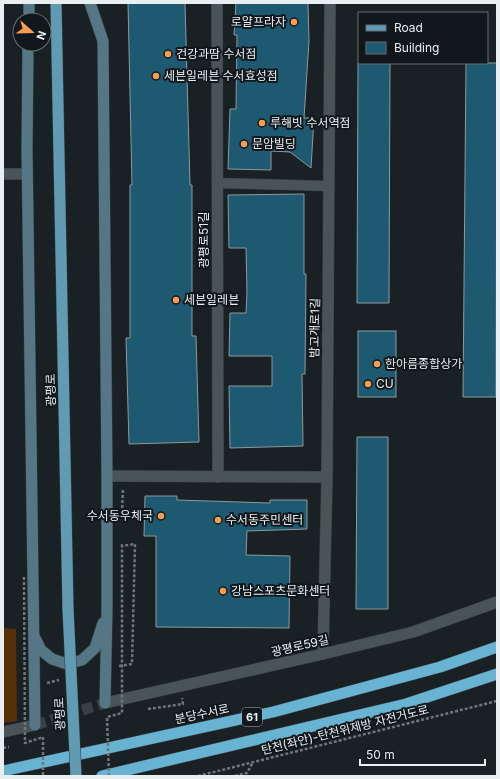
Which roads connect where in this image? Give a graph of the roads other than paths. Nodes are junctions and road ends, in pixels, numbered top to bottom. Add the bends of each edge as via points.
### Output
1 (56, 3) edge
2 (90, 3) edge
3 (217, 3) edge
4 (330, 3) edge
5 (28, 52) edge
6 (3, 174) edge
7 (28, 174) junction
8 (217, 183) junction
9 (330, 186) junction
10 (107, 476) junction
11 (218, 477) junction
12 (327, 477) junction
13 (497, 602) edge
14 (107, 609) junction
15 (34, 635) junction
16 (497, 647) edge
17 (323, 654) junction
18 (497, 674) edge
19 (105, 703) joint
20 (35, 725) joint
21 (3, 732) edge
22 (3, 771) edge
23 (76, 776) edge
24 (102, 776) edge

1 - 23 main road, 광평로, bridge via 68,609
2 - 10 main road via 103,41
3 - 8 street, 광평로51길
4 - 9 street, 밤고개로1길
5 - 7 main road
6 - 7 street
7 - 15 main road
8 - 9 lane
8 - 11 street, 광평로51길
9 - 12 street, 밤고개로1길
10 - 11 street
10 - 14 main road
11 - 12 street
12 - 17 street, 밤고개로1길
13 - 17 street, 광평로59길 via 413,632
14 - 15 main road via 95,648 82,660 67,664 52,659 41,650
14 - 19 main road
15 - 20 main road
16 - 22 highway, 분당수서로 / 61 via 440,667 273,712
17 - 19 street, 광평로59길
18 - 24 highway, 61 via 406,704
20 - 21 street

